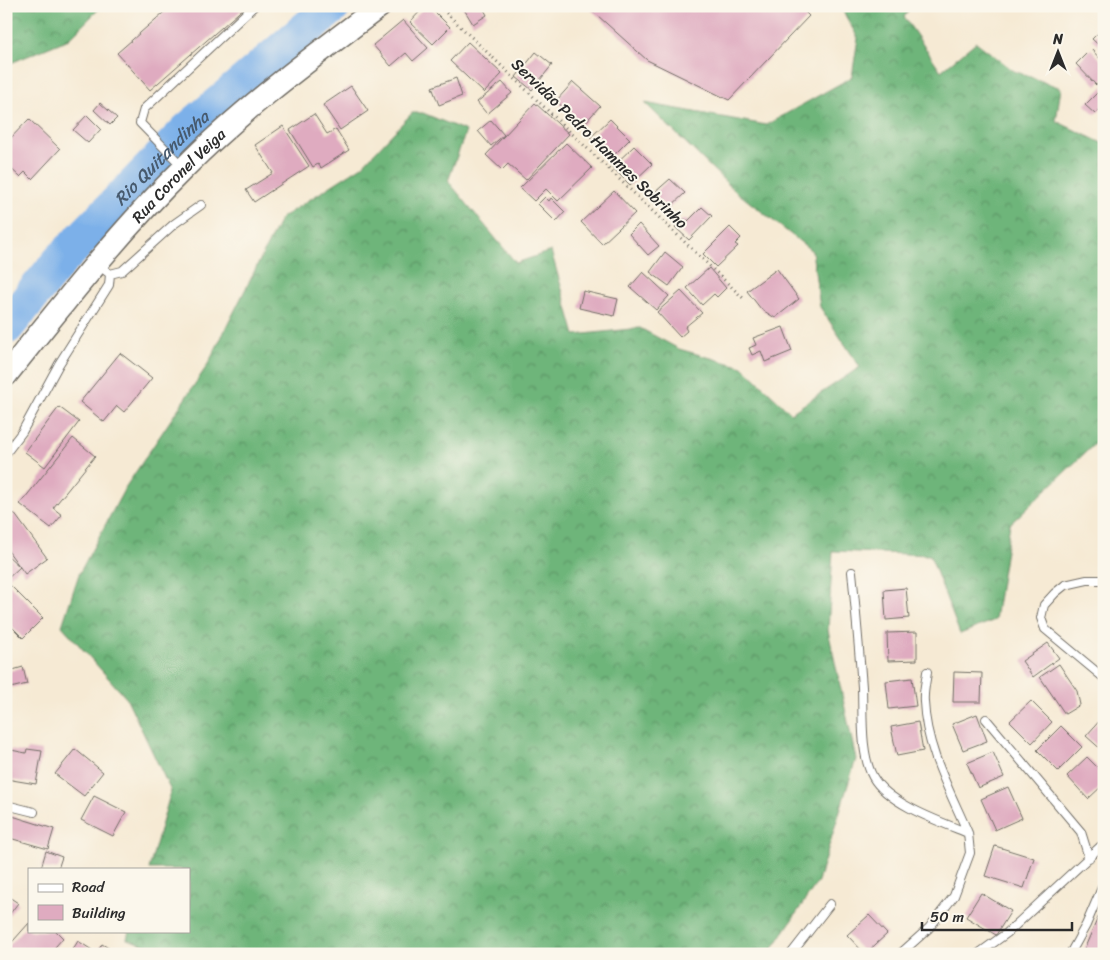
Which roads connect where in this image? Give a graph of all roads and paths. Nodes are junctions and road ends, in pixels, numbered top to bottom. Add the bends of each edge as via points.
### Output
1 (254, 6) edge
2 (380, 6) edge
3 (439, 6) edge
4 (183, 168) junction
5 (201, 205) dead end
6 (103, 269) junction
7 (743, 298) dead end
8 (6, 375) edge
9 (6, 453) edge
10 (852, 572) dead end
11 (1104, 580) edge
12 (927, 672) dead end
13 (1104, 678) edge
14 (986, 719) dead end
15 (6, 805) edge
16 (34, 812) dead end
17 (968, 833) junction
18 (1104, 845) edge
19 (1089, 858) junction
20 (1104, 883) edge
21 (830, 904) dead end
22 (791, 954) edge
23 (900, 954) edge
24 (978, 954) edge
25 (1070, 954) edge

1 - 4 lane via 144,109 140,124
2 - 4 main road, Rua Coronel Veiga via 229,125
3 - 7 path, Servidão Pedro Hammes Sobrinho
4 - 6 main road, Rua Coronel Veiga
5 - 6 lane via 174,224 122,271
6 - 8 main road, Rua Coronel Veiga
6 - 9 lane via 109,285 58,364 22,432
10 - 17 lane via 864,743 873,778 888,793 914,810
11 - 13 lane via 1087,580 1065,586 1044,605 1041,618 1045,629
12 - 17 lane via 923,700 926,723 938,764
14 - 19 lane via 1081,832
15 - 16 lane
17 - 23 lane via 970,853 954,896 929,928
18 - 19 lane
19 - 24 lane via 1008,933
20 - 25 lane
21 - 22 lane

